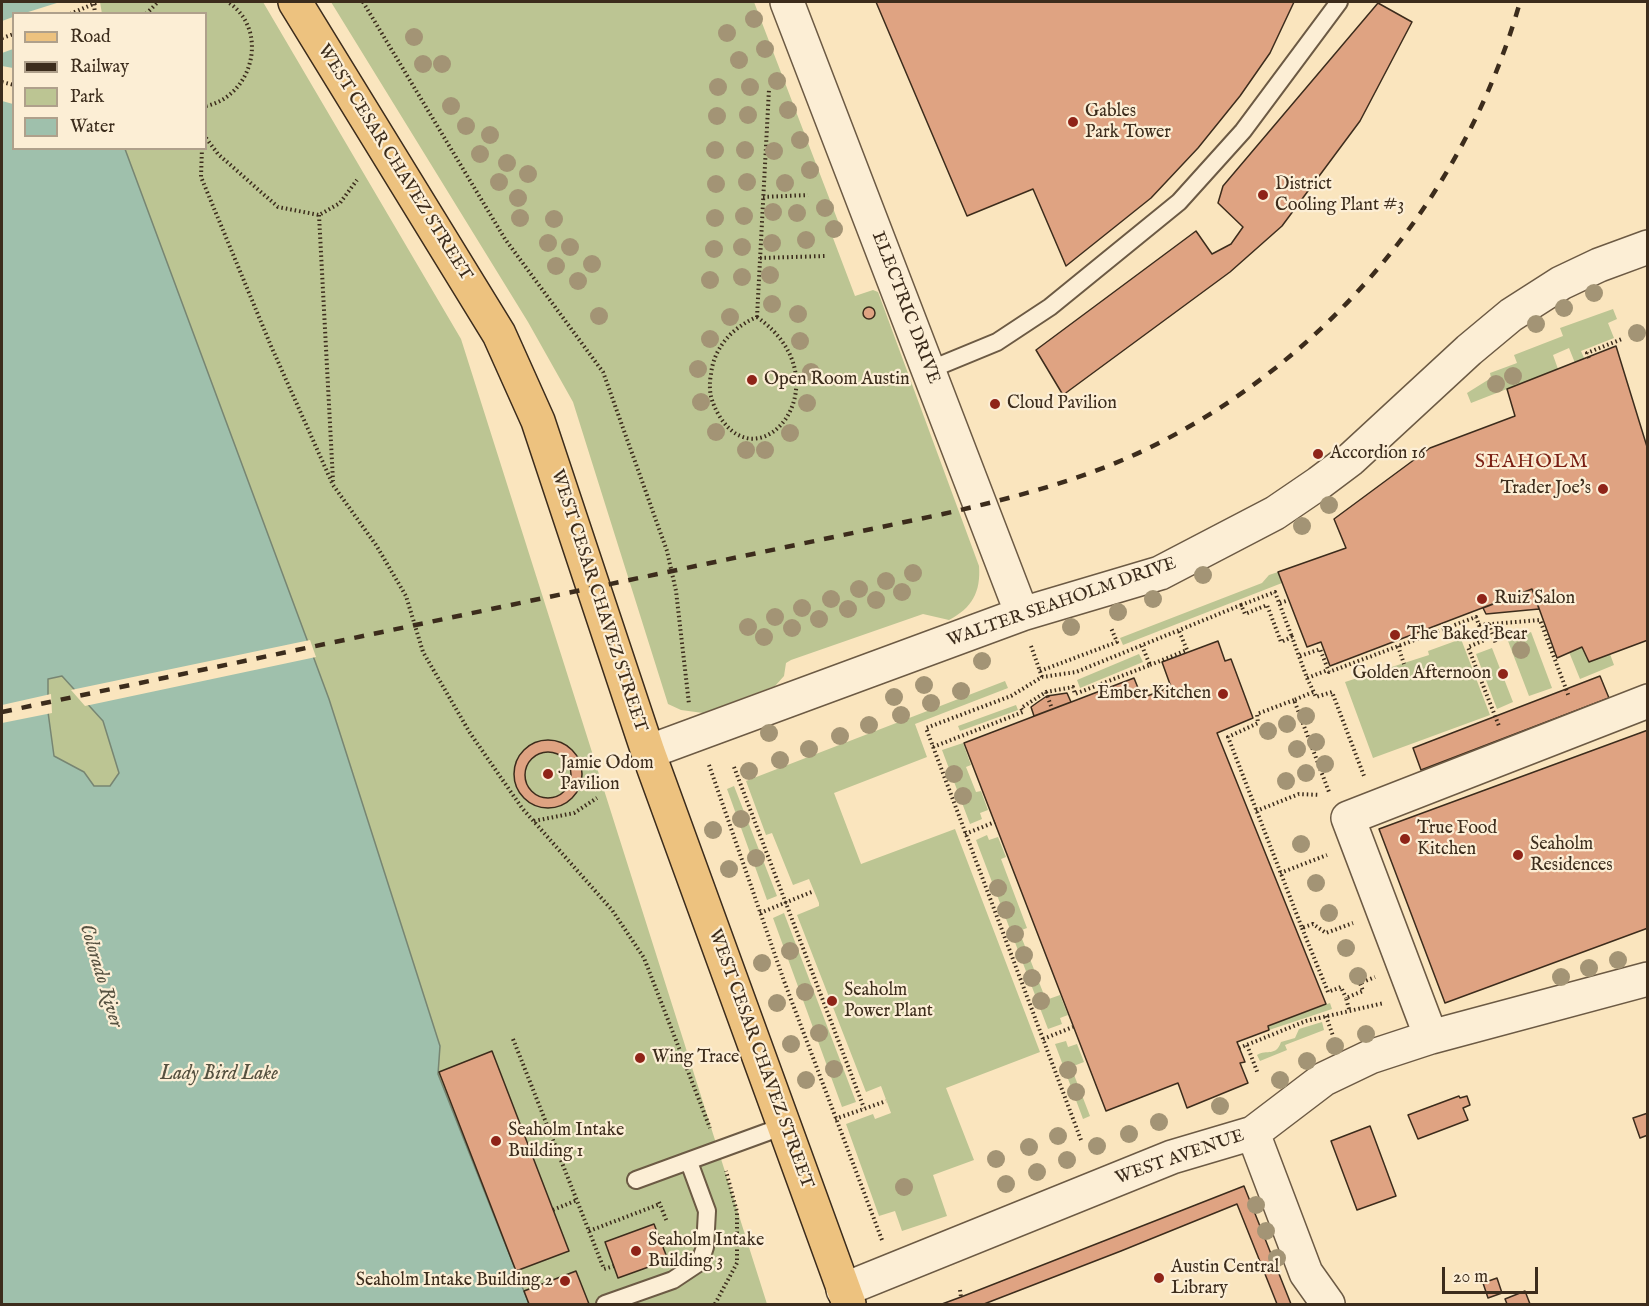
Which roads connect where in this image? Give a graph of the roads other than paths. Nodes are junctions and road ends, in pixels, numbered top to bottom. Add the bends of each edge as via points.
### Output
1 (295, 2) edge
2 (787, 2) edge
3 (1339, 2) edge
4 (1645, 256) edge
5 (928, 370) junction
6 (1022, 614) junction
7 (1647, 701) edge
8 (648, 752) junction
9 (1647, 979) edge
10 (1431, 1037) junction
11 (784, 1126) junction
12 (1253, 1133) junction
13 (689, 1162) junction
14 (636, 1180) dead end
15 (846, 1297) edge
16 (605, 1305) edge
17 (1328, 1305) edge

1 - 8 main road, WEST CESAR CHAVEZ STREET via 499,334 538,421
2 - 5 street, ELECTRIC DRIVE
3 - 5 lane via 1243,131 1179,202 1050,307 997,342
4 - 6 street, WALTER SEAHOLM DRIVE via 1561,283 1511,315 1351,459 1275,513 1160,573
5 - 6 street, ELECTRIC DRIVE
6 - 8 street, WALTER SEAHOLM DRIVE
7 - 10 street via 1348,818
8 - 11 main road, WEST CESAR CHAVEZ STREET
9 - 10 street, WEST AVENUE
10 - 12 street, WEST AVENUE via 1351,1065 1324,1079
11 - 13 lane
11 - 15 main road, WEST CESAR CHAVEZ STREET
12 - 15 street, WEST AVENUE via 1172,1157
12 - 17 street via 1306,1272
13 - 14 lane
13 - 16 lane via 707,1212 700,1262 673,1280

